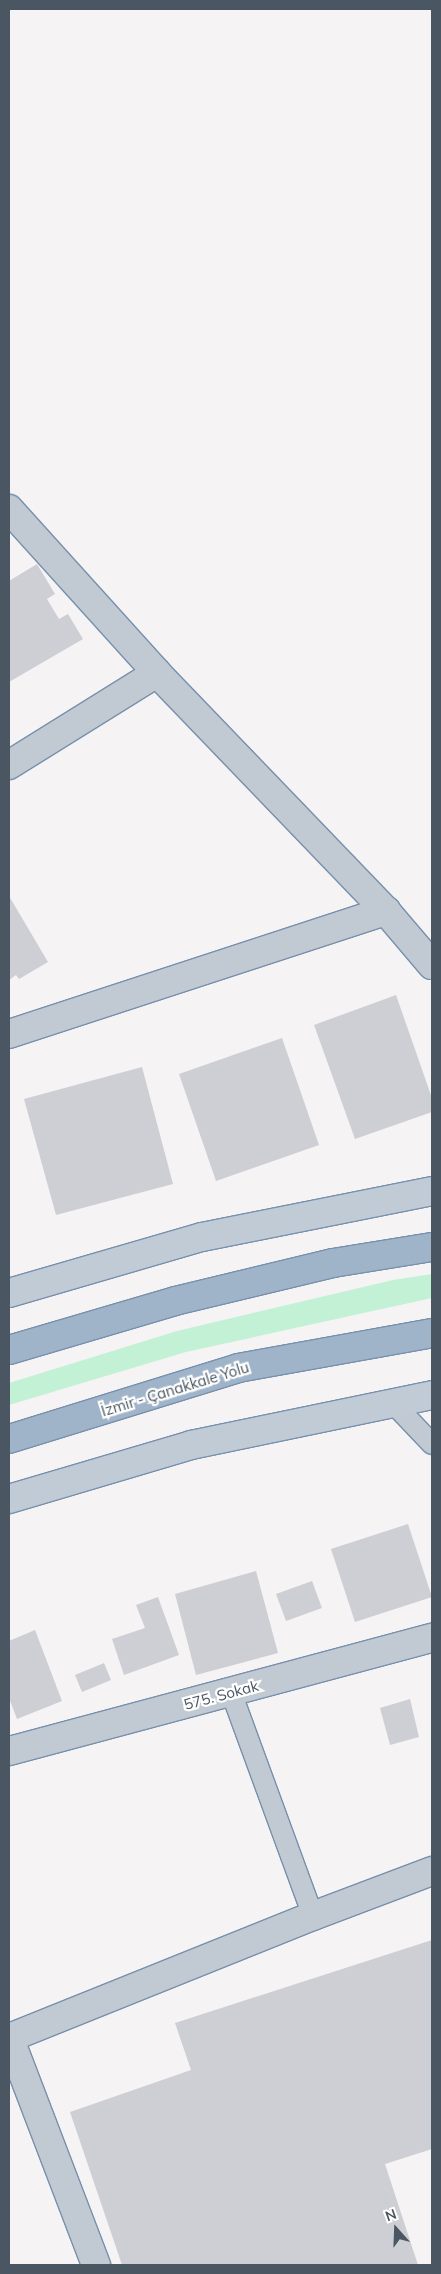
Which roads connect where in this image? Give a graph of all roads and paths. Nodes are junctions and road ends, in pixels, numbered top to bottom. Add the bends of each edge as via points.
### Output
1 (9, 510) edge
2 (157, 673) junction
3 (9, 765) edge
4 (386, 911) junction
5 (432, 965) edge
6 (9, 1034) edge
7 (432, 1191) edge
8 (432, 1247) edge
9 (9, 1293) edge
10 (432, 1333) edge
11 (9, 1350) edge
12 (432, 1395) edge
13 (394, 1404) junction
14 (9, 1439) edge
15 (432, 1444) edge
16 (9, 1499) edge
17 (432, 1638) edge
18 (231, 1692) junction
19 (9, 1751) edge
20 (432, 1871) edge
21 (313, 1916) junction
22 (9, 2037) edge
23 (17, 2086) edge
24 (96, 2265) edge

1 - 2 street
2 - 3 street
2 - 4 street
4 - 5 street
4 - 6 street
7 - 9 main road via 202,1237
8 - 11 highway via 333,1263 175,1301
10 - 14 highway, İzmir - Çanakkale Yolu via 238,1368
12 - 13 main road
13 - 15 lane
13 - 16 main road via 191,1445
17 - 18 street, 575. Sokak
18 - 19 street, 575. Sokak
18 - 21 lane
20 - 21 street
21 - 22 street
22 - 23 street
23 - 24 street

